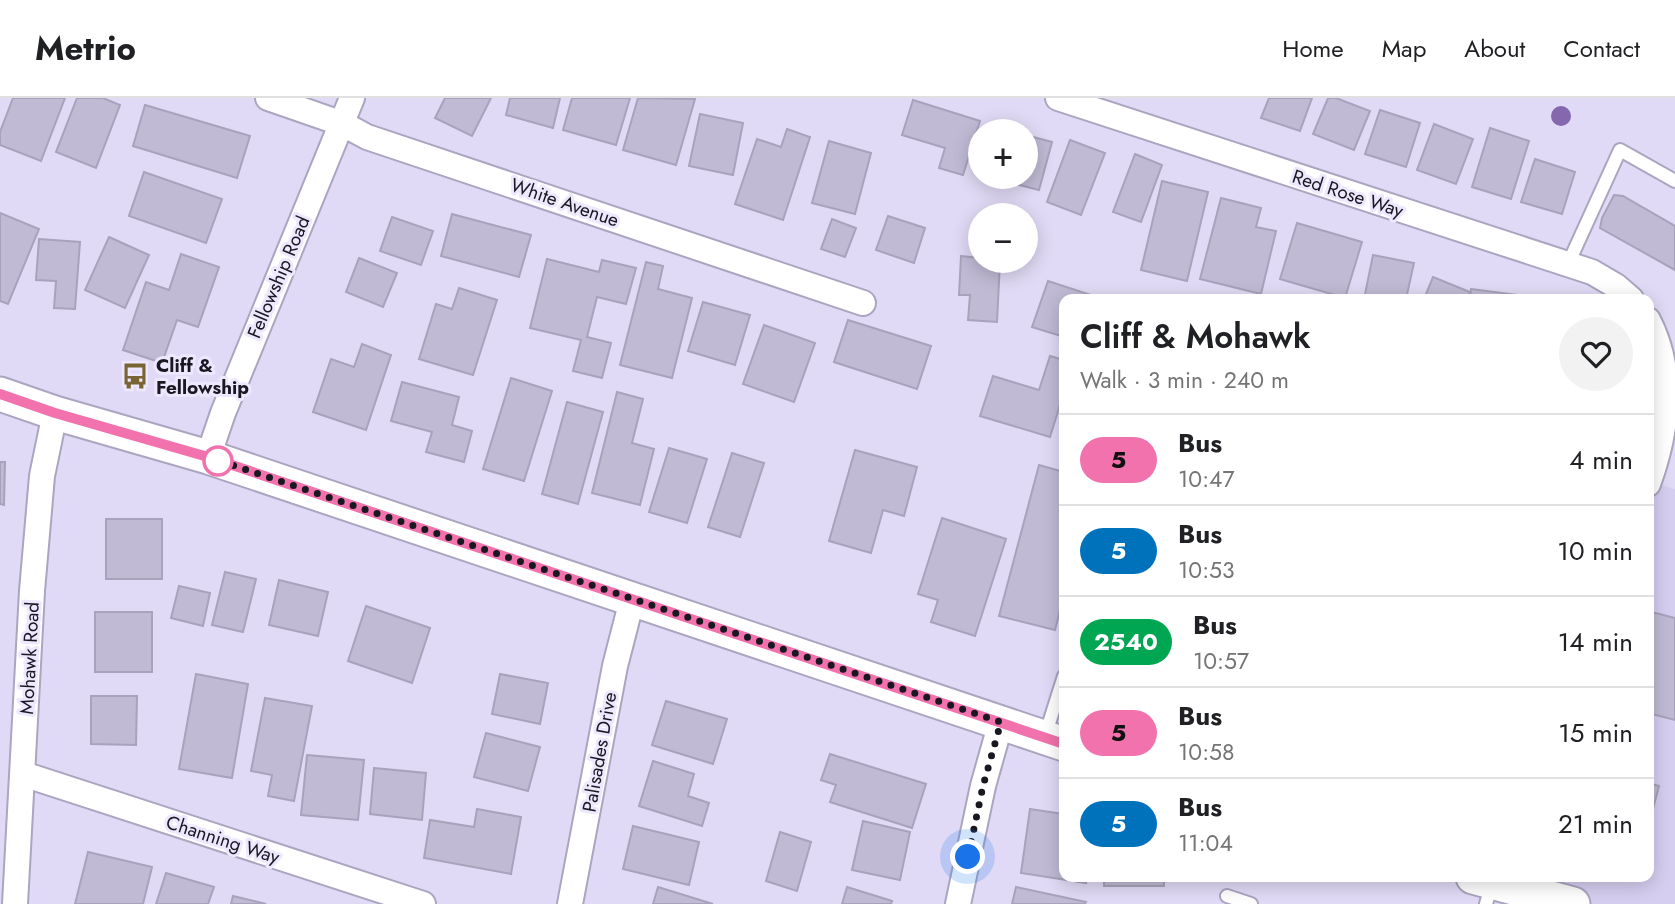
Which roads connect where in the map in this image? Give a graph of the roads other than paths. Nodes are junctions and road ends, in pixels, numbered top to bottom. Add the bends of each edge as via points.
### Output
1 (268, 98) edge
2 (352, 98) edge
3 (1058, 98) edge
4 (343, 124) junction
5 (1675, 181) edge
6 (1568, 264) junction
7 (1625, 294) edge
8 (863, 303) dead end
9 (1654, 328) edge
10 (1670, 351) edge
11 (0, 394) edge
12 (55, 413) junction
13 (208, 457) junction
14 (1654, 467) edge
15 (632, 600) junction
16 (1059, 713) edge
17 (1001, 722) junction
18 (1055, 741) edge
19 (23, 774) junction
20 (1491, 885) edge
21 (1227, 896) dead end
22 (15, 904) edge
23 (423, 904) edge
24 (570, 904) edge
25 (958, 904) edge
26 (1251, 904) edge
27 (1573, 904) edge

1 - 4 street, White Avenue
2 - 4 street, Fellowship Road
3 - 6 street, Red Rose Way
4 - 8 street, White Avenue via 367,137
4 - 13 street, Fellowship Road
5 - 6 lane via 1620,150
6 - 7 street, Red Rose Way via 1592,272
9 - 10 street
10 - 14 street via 1672,400
11 - 12 main road
12 - 13 main road
12 - 19 street, Mohawk Road via 42,476
13 - 15 main road
15 - 17 main road
15 - 24 street, Palisades Drive
16 - 18 lane
17 - 18 main road
17 - 25 street
19 - 22 street, Mohawk Road
19 - 23 street, Channing Way
20 - 27 main road
21 - 26 lane

